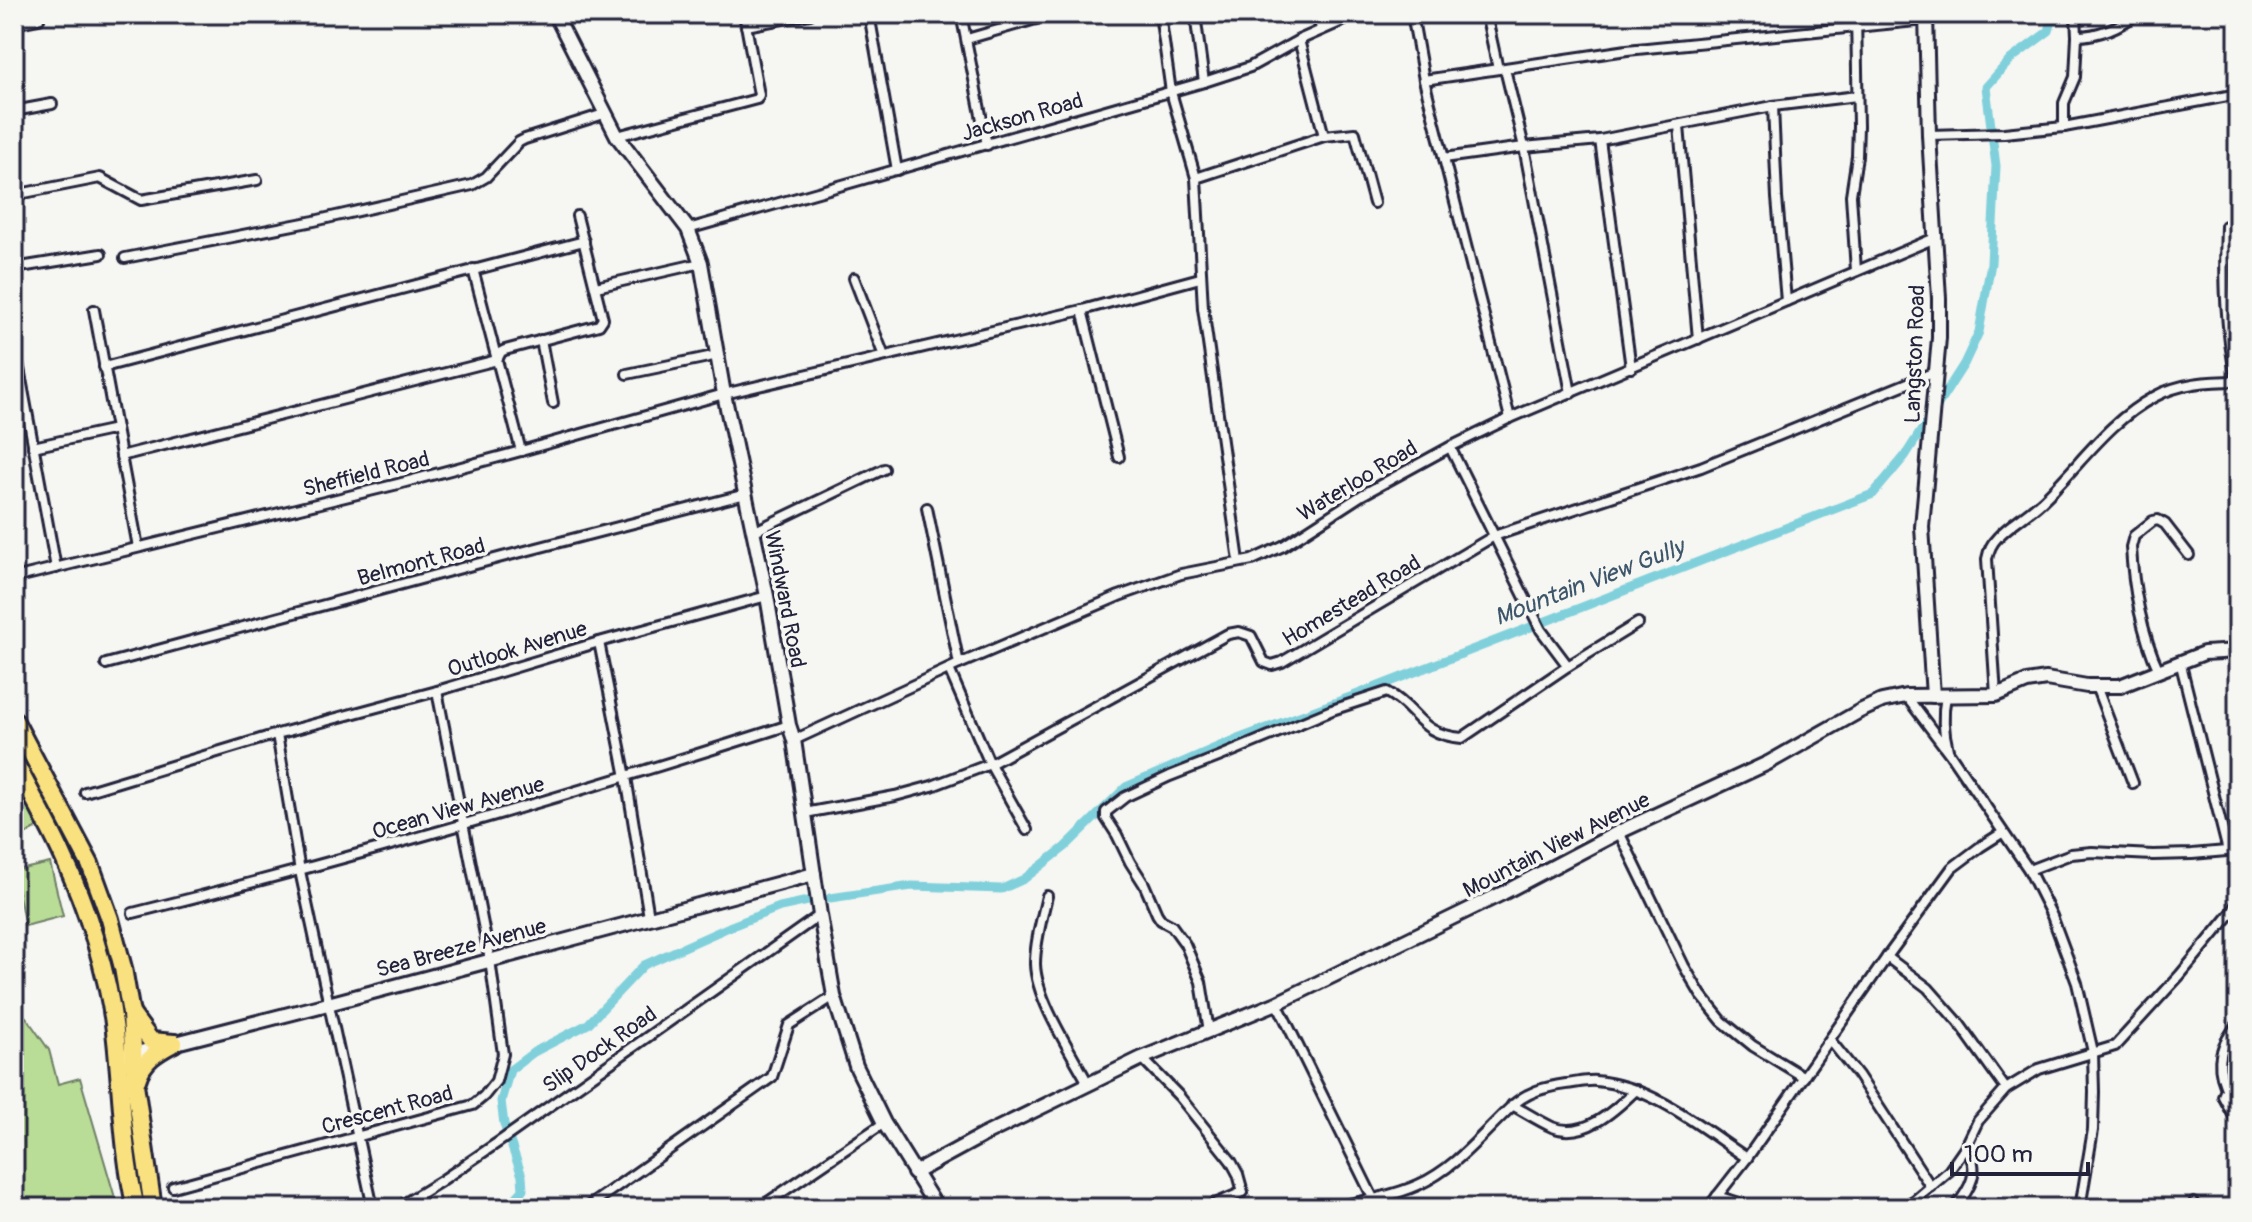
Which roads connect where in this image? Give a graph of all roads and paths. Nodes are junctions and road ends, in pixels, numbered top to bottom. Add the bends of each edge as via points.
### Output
1 (555, 14) edge
2 (744, 14) edge
3 (810, 14) edge
4 (869, 14) edge
5 (961, 14) edge
6 (1053, 14) edge
7 (1160, 14) edge
8 (1195, 14) edge
9 (1318, 14) edge
10 (1358, 14) edge
11 (1412, 14) edge
12 (1486, 14) edge
13 (1856, 14) edge
14 (2076, 14) edge
15 (2136, 14) edge
16 (1926, 17) edge
17 (39, 19) dead end
18 (14, 24) edge
19 (1857, 25) junction
20 (746, 26) junction
21 (1321, 30) junction
22 (2077, 36) junction
23 (967, 39) junction
24 (1299, 40) junction
25 (1502, 69) junction
26 (1424, 80) junction
27 (1204, 82) junction
28 (1171, 92) junction
29 (2238, 94) edge
30 (1857, 96) junction
31 (52, 104) dead end
32 (1773, 106) junction
33 (14, 111) edge
34 (604, 114) junction
35 (1679, 126) junction
36 (2064, 127) junction
37 (1929, 135) junction
38 (617, 136) junction
39 (1324, 136) junction
40 (1600, 140) junction
41 (987, 145) junction
42 (1524, 147) junction
43 (1444, 158) junction
44 (897, 170) junction
45 (1196, 178) junction
46 (257, 180) dead end
47 (14, 195) edge
48 (1374, 203) dead end
49 (577, 216) dead end
50 (2226, 226) dead end
51 (688, 229) junction
52 (1935, 238) junction
53 (584, 241) junction
54 (101, 254) dead end
55 (125, 258) dead end
56 (701, 263) junction
57 (14, 268) edge
58 (473, 269) junction
59 (1856, 271) junction
60 (854, 278) dead end
61 (1200, 278) junction
62 (596, 287) junction
63 (1786, 301) junction
64 (94, 310) dead end
65 (1082, 310) junction
66 (1698, 339) junction
67 (541, 340) junction
68 (14, 341) edge
69 (718, 355) junction
70 (884, 356) junction
71 (497, 360) junction
72 (104, 367) junction
73 (1631, 368) junction
74 (1935, 372) junction
75 (627, 374) dead end
76 (2237, 381) edge
77 (18, 385) edge
78 (1571, 393) junction
79 (724, 394) junction
80 (553, 403) dead end
81 (1510, 418) junction
82 (116, 429) junction
83 (33, 447) junction
84 (1450, 447) junction
85 (521, 451) junction
86 (121, 456) junction
87 (1119, 457) dead end
88 (884, 469) dead end
89 (746, 494) junction
90 (927, 508) dead end
91 (753, 532) junction
92 (1494, 536) junction
93 (138, 547) junction
94 (2189, 555) dead end
95 (1239, 561) junction
96 (56, 568) junction
97 (14, 578) edge
98 (767, 596) junction
99 (1638, 623) dead end
100 (599, 642) junction
101 (2238, 651) edge
102 (2180, 661) junction
103 (106, 664) dead end
104 (959, 664) junction
105 (1568, 666) junction
106 (949, 669) junction
107 (2159, 671) junction
108 (2096, 686) junction
109 (437, 691) junction
110 (1996, 695) junction
111 (1906, 696) junction
112 (1940, 696) junction
113 (14, 720) edge
114 (789, 725) junction
115 (277, 734) junction
116 (794, 740) junction
117 (1950, 754) junction
118 (14, 761) edge
119 (990, 764) junction
120 (626, 777) junction
121 (2133, 783) dead end
122 (85, 792) dead end
123 (805, 813) junction
124 (464, 824) junction
125 (1027, 830) dead end
126 (1619, 832) junction
127 (2002, 833) junction
128 (2238, 850) edge
129 (2228, 851) junction
130 (2029, 870) junction
131 (300, 871) junction
132 (814, 874) junction
133 (1047, 896) dead end
134 (2238, 901) edge
135 (133, 913) dead end
136 (820, 915) junction
137 (649, 917) junction
138 (1887, 957) junction
139 (490, 960) junction
140 (834, 996) junction
141 (1277, 1003) junction
142 (328, 1004) junction
143 (131, 1014) junction
144 (2238, 1024) edge
145 (1209, 1031) junction
146 (1830, 1040) junction
147 (174, 1043) junction
148 (2093, 1052) junction
149 (135, 1053) junction
150 (117, 1058) junction
151 (1142, 1058) junction
152 (1804, 1077) junction
153 (135, 1084) junction
154 (1089, 1085) junction
155 (2238, 1086) edge
156 (2227, 1087) junction
157 (2006, 1089) junction
158 (1636, 1090) junction
159 (1512, 1105) junction
160 (884, 1123) junction
161 (2238, 1124) edge
162 (356, 1135) junction
163 (1965, 1148) junction
164 (1747, 1158) junction
165 (914, 1173) junction
166 (173, 1187) dead end
167 (1931, 1187) junction
168 (1717, 1196) junction
169 (1373, 1198) junction
170 (1905, 1206) edge
171 (136, 1208) edge
172 (153, 1208) edge
173 (373, 1208) edge
174 (397, 1208) edge
175 (586, 1208) edge
176 (759, 1208) edge
177 (937, 1208) edge
178 (1206, 1208) edge
179 (1329, 1208) edge
180 (1708, 1208) edge
181 (1755, 1208) edge
182 (1920, 1208) edge
183 (1955, 1208) edge
184 (2080, 1208) edge

1 - 34 main road, Windward Road
2 - 20 street
3 - 20 street
4 - 44 street
5 - 23 street
6 - 23 street
7 - 28 street
8 - 27 street
9 - 21 street
10 - 21 street, Jackson Road
11 - 26 street
12 - 25 street
13 - 19 street
14 - 22 street
15 - 22 street via 2119,26
16 - 19 street
16 - 37 main road, Langston Road
17 - 18 street
19 - 25 street
19 - 30 street
20 - 38 street via 757,99
21 - 24 street, Jackson Road
22 - 36 street
23 - 41 street
24 - 27 street, Jackson Road via 1250,67
24 - 39 street
25 - 26 street
25 - 42 street
26 - 43 street
27 - 28 street, Jackson Road
28 - 41 street, Jackson Road
28 - 45 street
29 - 36 street
30 - 32 street
30 - 59 street via 1851,195
31 - 33 street
32 - 35 street
32 - 63 street
34 - 38 main road, Windward Road
34 - 55 street via 519,142 472,185
35 - 40 street
35 - 66 street
36 - 37 street
37 - 52 main road, Langston Road
38 - 51 main road, Windward Road
39 - 45 street
39 - 48 street via 1355,133
40 - 42 street
40 - 73 street
41 - 44 street, Jackson Road
42 - 43 street
42 - 78 street
43 - 81 street
44 - 51 street, Jackson Road
45 - 61 street
46 - 47 street via 141,200 100,178
49 - 53 street
50 - 76 street via 2224,286
51 - 56 main road, Windward Road
52 - 59 street, Waterloo Road
52 - 74 main road, Langston Road
53 - 58 street
53 - 62 street
54 - 57 street
56 - 62 street
56 - 69 main road, Windward Road
58 - 71 street
58 - 72 street
59 - 63 street, Waterloo Road
60 - 70 street
61 - 65 street, Sheffield Road
61 - 95 street
62 - 67 street via 603,319 599,325
63 - 66 street, Waterloo Road
64 - 72 street
65 - 70 street, Sheffield Road
65 - 87 street
66 - 73 street, Waterloo Road
67 - 71 street via 505,350
67 - 80 street
68 - 77 street
69 - 75 street
69 - 79 main road, Windward Road
70 - 79 street, Sheffield Road
71 - 85 street
71 - 86 street
72 - 82 street
73 - 78 street, Waterloo Road
74 - 92 street, Homestead Road via 1701,467
74 - 112 main road, Langston Road via 1922,527
76 - 110 street via 2175,388 2131,411 2039,504 1998,536 1987,559
77 - 83 street
78 - 81 street, Waterloo Road
79 - 85 street, Sheffield Road
79 - 89 main road, Windward Road
81 - 84 street, Waterloo Road
82 - 83 street
82 - 86 street
83 - 96 street
84 - 92 street
84 - 95 street, Waterloo Road via 1283,546
85 - 93 street, Sheffield Road
86 - 93 street
88 - 91 street
89 - 91 main road, Windward Road
89 - 103 street, Belmont Road
90 - 104 street
91 - 98 main road, Windward Road
92 - 105 street via 1541,630
92 - 119 street, Homestead Road via 1282,662 1264,662 1251,636 1228,634
93 - 96 street, Sheffield Road
94 - 107 street via 2158,520 2134,536 2131,547 2144,631
95 - 104 street, Waterloo Road via 1119,596
96 - 97 street, Sheffield Road
98 - 100 street, Outlook Avenue
98 - 114 main road, Windward Road
99 - 105 street
100 - 109 street, Outlook Avenue
100 - 120 street
101 - 102 main road, Mountain View Avenue
102 - 107 main road, Mountain View Avenue
102 - 129 street
104 - 106 street, Waterloo Road
105 - 145 street via 1462,738 1426,727 1387,692 1158,781 1106,812 1157,914 1185,944 1201,982
106 - 116 street, Waterloo Road
106 - 119 street
107 - 108 main road, Mountain View Avenue via 2120,686
108 - 110 main road, Mountain View Avenue via 2046,679
108 - 121 street
109 - 115 street, Outlook Avenue
109 - 124 street, Crescent Road
110 - 112 main road, Mountain View Avenue
111 - 112 main road, Mountain View Avenue
111 - 117 street
111 - 126 main road, Mountain View Avenue via 1860,711 1768,763
112 - 117 street
113 - 143 highway via 90,864 110,919
114 - 116 main road, Windward Road
114 - 120 street, Ocean View Avenue
115 - 122 street, Outlook Avenue
115 - 131 street
116 - 123 main road, Windward Road
117 - 127 street
118 - 150 highway via 63,855 87,916
119 - 123 street, Homestead Road via 895,796
119 - 125 street
120 - 124 street, Ocean View Avenue
120 - 137 street
123 - 132 main road, Windward Road
124 - 131 street, Ocean View Avenue
124 - 139 street, Crescent Road
126 - 141 main road, Mountain View Avenue
126 - 152 street via 1701,995 1753,1046
127 - 130 street
127 - 138 street via 1952,868
128 - 129 street
129 - 130 street via 2071,854
130 - 148 street via 2077,983
131 - 135 street, Ocean View Avenue
131 - 142 street
132 - 136 main road, Windward Road
132 - 137 main road, Sea Breeze Avenue
133 - 154 street via 1036,977
134 - 148 street via 2115,1046
136 - 140 main road, Windward Road
136 - 174 street, Slip Dock Road
137 - 139 main road, Sea Breeze Avenue
138 - 146 street
138 - 157 street via 1948,1010
139 - 142 main road, Sea Breeze Avenue
139 - 162 street, Crescent Road via 503,1054 496,1081 473,1105
140 - 160 main road, Windward Road via 856,1066
140 - 175 street via 789,1025 772,1077
141 - 145 main road, Mountain View Avenue
141 - 169 street
142 - 147 main road, Sea Breeze Avenue
142 - 162 street
143 - 147 highway via 151,1041
143 - 149 highway
144 - 156 street via 2219,1057
145 - 151 main road, Mountain View Avenue
146 - 152 street
146 - 167 street
147 - 149 main road, Sea Breeze Avenue
147 - 153 highway via 153,1055
148 - 157 street via 2039,1069
148 - 184 street via 2093,1130
149 - 150 main road, Sea Breeze Avenue
149 - 153 highway
150 - 171 highway
151 - 154 main road, Mountain View Avenue
151 - 178 street via 1179,1096 1238,1174 1243,1192
152 - 164 street
153 - 172 highway
154 - 165 main road, Mountain View Avenue
155 - 156 street
156 - 161 street via 2223,1096
157 - 163 street via 1978,1121
158 - 159 street via 1596,1081 1552,1086
158 - 159 street via 1606,1116 1577,1129 1554,1127
158 - 164 street
159 - 169 street via 1458,1160 1418,1185
160 - 165 main road, Windward Road
160 - 176 street
162 - 166 street, Crescent Road
162 - 173 street
163 - 167 street
163 - 183 street via 1974,1174
164 - 168 street
165 - 177 main road, Windward Road
167 - 170 street
168 - 180 street
168 - 181 street
169 - 179 street
170 - 182 street

